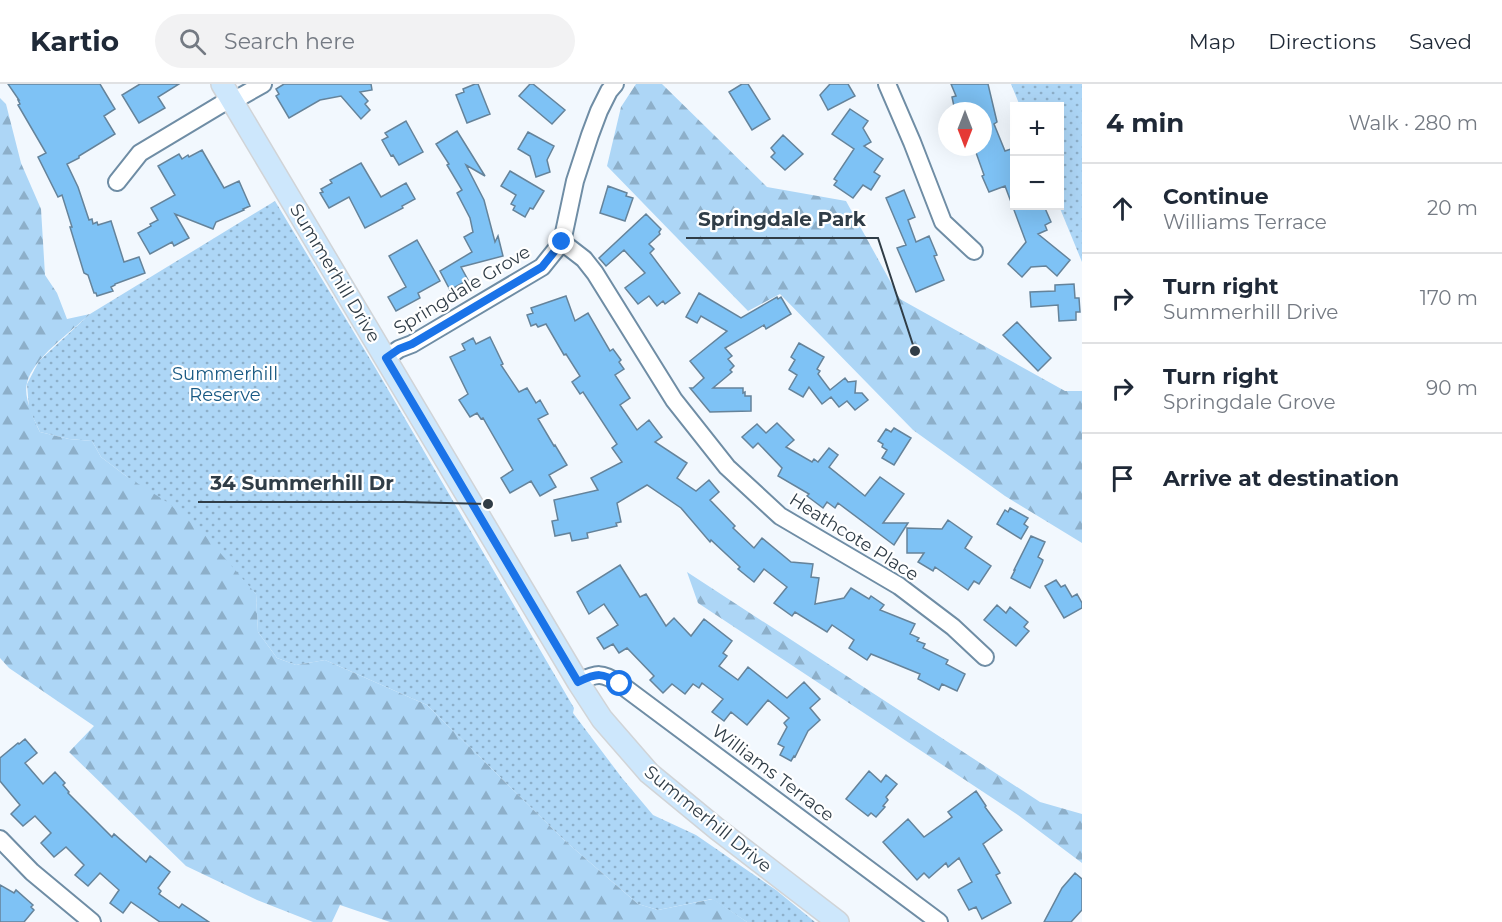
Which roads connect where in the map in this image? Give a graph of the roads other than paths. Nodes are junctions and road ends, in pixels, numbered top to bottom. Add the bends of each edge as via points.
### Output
1 (263, 84) edge
2 (615, 84) edge
3 (887, 84) edge
4 (228, 95) edge
5 (117, 182) dead end
6 (562, 242) junction
7 (974, 251) dead end
8 (386, 358) junction
9 (985, 657) dead end
10 (578, 682) junction
11 (0, 839) edge
12 (92, 922) edge
13 (838, 922) edge
14 (939, 922) edge

1 - 4 street
2 - 6 street, Springdale Grove via 590,135
3 - 7 street via 943,222
4 - 5 street via 140,153
4 - 8 main road, Summerhill Drive
6 - 8 street, Springdale Grove via 542,267
6 - 9 street, Heathcote Place via 595,273 674,400 727,467 780,516 899,586
8 - 10 main road, Summerhill Drive
10 - 13 main road, Summerhill Drive via 602,719 649,773
10 - 14 street, Williams Terrace via 599,674 608,676
11 - 12 street via 32,872

